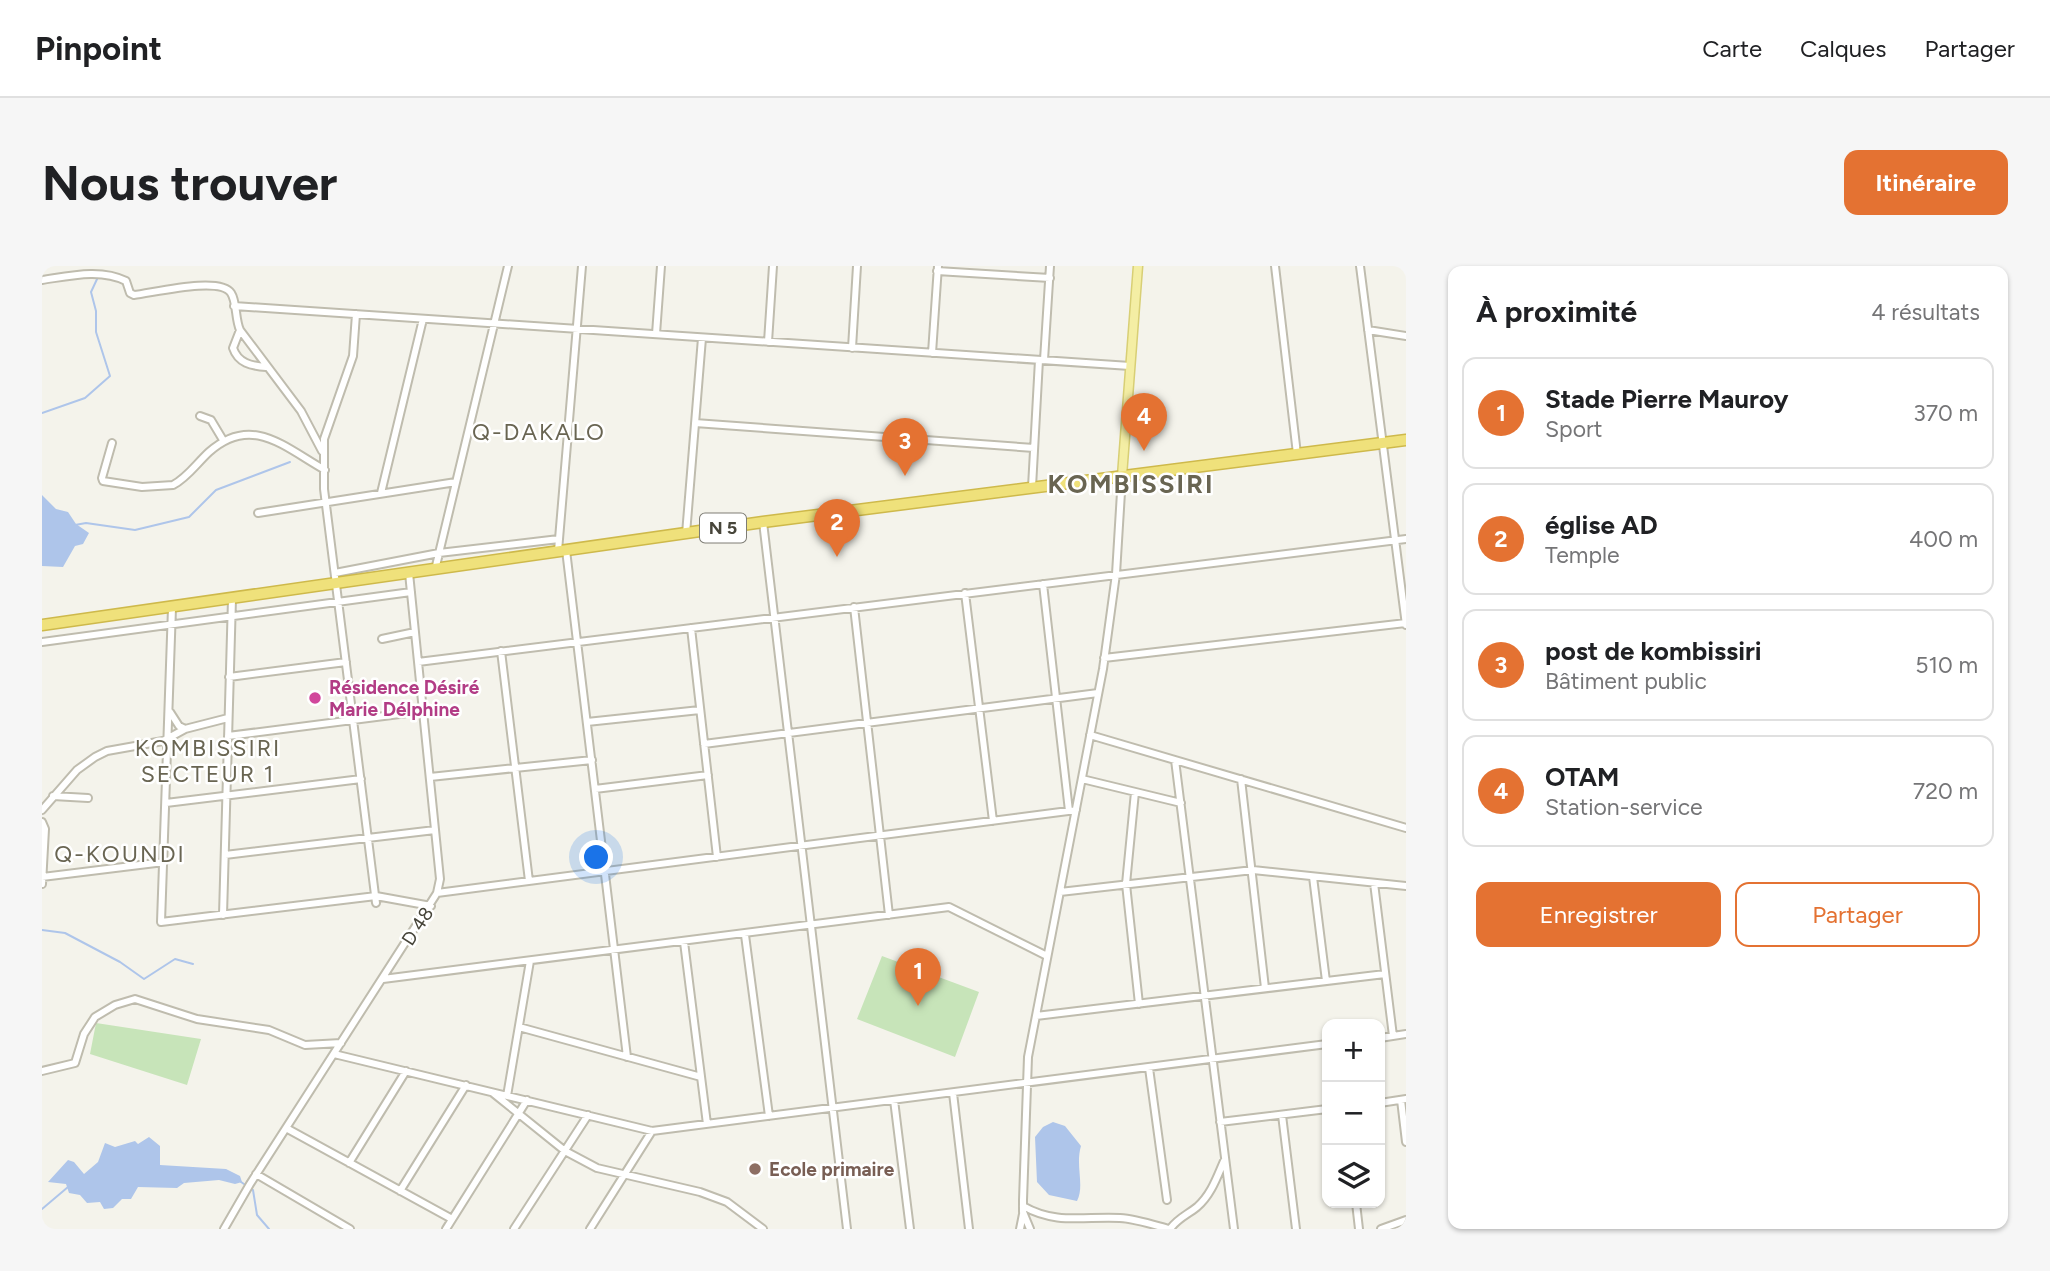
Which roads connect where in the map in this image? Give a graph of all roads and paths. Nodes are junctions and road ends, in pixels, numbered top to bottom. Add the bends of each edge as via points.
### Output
1 (508, 266) edge
2 (582, 266) edge
3 (661, 266) edge
4 (773, 266) edge
5 (857, 266) edge
6 (1051, 266) edge
7 (1138, 266) edge
8 (1275, 266) edge
9 (1360, 266) edge
10 (938, 269) edge
11 (1050, 278) junction
12 (42, 280) edge
13 (234, 306) junction
14 (356, 314) junction
15 (422, 319) junction
16 (494, 324) junction
17 (577, 329) junction
18 (240, 330) junction
19 (1368, 330) junction
20 (656, 334) junction
21 (1406, 336) edge
22 (702, 338) junction
23 (768, 342) junction
24 (852, 348) junction
25 (932, 353) junction
26 (1041, 360) junction
27 (1130, 366) junction
28 (266, 367) junction
29 (200, 416) dead end
30 (695, 423) junction
31 (223, 440) junction
32 (1406, 440) edge
33 (112, 443) dead end
34 (1384, 443) junction
35 (1034, 448) junction
36 (1297, 454) junction
37 (326, 457) junction
38 (325, 470) junction
39 (1122, 476) junction
40 (456, 482) junction
41 (1032, 487) junction
42 (381, 493) junction
43 (325, 501) junction
44 (258, 513) dead end
45 (763, 522) junction
46 (687, 534) junction
47 (1406, 538) edge
48 (559, 539) junction
49 (1395, 540) junction
50 (562, 551) junction
51 (439, 553) junction
52 (435, 569) junction
53 (335, 573) junction
54 (409, 573) junction
55 (1116, 575) junction
56 (336, 584) junction
57 (1043, 584) junction
58 (411, 592) junction
59 (965, 593) junction
60 (232, 599) junction
61 (338, 601) junction
62 (854, 607) junction
63 (172, 608) junction
64 (231, 615) junction
65 (774, 617) junction
66 (172, 623) junction
67 (1406, 624) edge
68 (42, 625) edge
69 (691, 628) junction
70 (415, 632) junction
71 (382, 639) dead end
72 (42, 642) edge
73 (578, 642) junction
74 (501, 652) junction
75 (1104, 658) junction
76 (346, 662) junction
77 (418, 662) junction
78 (229, 677) junction
79 (1098, 692) junction
80 (1056, 698) junction
81 (979, 708) junction
82 (169, 709) junction
83 (701, 709) junction
84 (423, 711) junction
85 (229, 719) junction
86 (353, 720) junction
87 (587, 722) junction
88 (867, 723) junction
89 (185, 729) junction
90 (787, 733) junction
91 (1090, 735) junction
92 (228, 736) junction
93 (167, 739) junction
94 (704, 744) junction
95 (592, 760) junction
96 (1175, 760) junction
97 (516, 768) junction
98 (708, 775) junction
99 (430, 777) junction
100 (361, 779) junction
101 (1082, 779) junction
102 (1241, 779) junction
103 (595, 789) junction
104 (1135, 792) junction
105 (53, 796) junction
106 (226, 796) junction
107 (88, 798) dead end
108 (166, 803) junction
109 (1181, 803) junction
110 (42, 810) edge
111 (1072, 810) junction
112 (993, 821) junction
113 (42, 822) edge
114 (1406, 828) edge
115 (435, 830) junction
116 (880, 835) junction
117 (368, 838) junction
118 (800, 846) junction
119 (225, 855) junction
120 (717, 857) junction
121 (163, 862) junction
122 (1253, 870) junction
123 (605, 871) junction
124 (42, 877) edge
125 (1190, 877) junction
126 (1313, 877) junction
127 (529, 881) junction
128 (1374, 883) junction
129 (42, 884) edge
130 (1126, 884) junction
131 (1406, 886) edge
132 (1060, 892) junction
133 (438, 893) junction
134 (376, 900) junction
135 (431, 906) junction
136 (223, 915) junction
137 (889, 915) junction
138 (809, 927) junction
139 (745, 934) junction
140 (684, 942) junction
141 (614, 951) junction
142 (1047, 956) junction
143 (530, 961) junction
144 (1385, 974) junction
145 (383, 979) junction
146 (1326, 981) junction
147 (1265, 988) junction
148 (1205, 996) junction
149 (1139, 1004) junction
150 (1036, 1016) junction
151 (519, 1027) junction
152 (1406, 1034) edge
153 (1393, 1036) junction
154 (1385, 1037) edge
155 (341, 1043) junction
156 (1322, 1046) edge
157 (334, 1054) junction
158 (627, 1057) junction
159 (1213, 1059) junction
160 (1149, 1068) junction
161 (42, 1071) edge
162 (406, 1071) junction
163 (701, 1077) junction
164 (1027, 1084) junction
165 (466, 1086) junction
166 (492, 1092) junction
167 (953, 1093) junction
168 (508, 1096) junction
169 (527, 1100) junction
170 (894, 1100) junction
171 (1404, 1100) edge
172 (1385, 1102) edge
173 (830, 1108) junction
174 (1322, 1110) edge
175 (518, 1115) junction
176 (588, 1115) junction
177 (1282, 1115) junction
178 (769, 1116) junction
179 (1220, 1122) junction
180 (707, 1124) junction
181 (286, 1128) junction
182 (652, 1131) junction
183 (1406, 1142) edge
184 (565, 1151) junction
185 (1225, 1160) junction
186 (349, 1163) junction
187 (256, 1174) junction
188 (623, 1177) junction
189 (400, 1191) junction
190 (1167, 1200) dead end
191 (1357, 1208) edge
192 (1023, 1209) junction
193 (452, 1219) junction
194 (1406, 1220) edge
195 (224, 1229) edge
196 (350, 1229) edge
197 (446, 1229) edge
198 (514, 1229) edge
199 (590, 1229) edge
200 (763, 1229) edge
201 (847, 1229) edge
202 (910, 1229) edge
203 (969, 1229) edge
204 (1020, 1229) edge
205 (1030, 1229) edge
206 (1170, 1229) edge
207 (1234, 1229) edge
208 (1296, 1229) edge
209 (1359, 1229) edge
210 (1381, 1229) edge

1 - 16 street
2 - 17 street
3 - 20 street
4 - 23 street
5 - 24 street
6 - 11 street
7 - 27 main road
8 - 36 street
9 - 19 street
10 - 11 street
10 - 25 street
11 - 26 street
12 - 13 street via 76,275 118,277 134,295 215,284 228,289
13 - 14 street
13 - 18 street
14 - 15 street
14 - 37 street via 354,356 326,429
15 - 16 street
15 - 42 street
16 - 17 street
16 - 40 street
17 - 20 street
17 - 48 street
18 - 28 street
18 - 28 street via 235,354 245,363
19 - 21 street
19 - 34 street
20 - 22 street
22 - 23 street
22 - 30 street
23 - 24 street
24 - 25 street
25 - 26 street
26 - 27 street
26 - 35 street
27 - 39 main road
28 - 37 street via 301,411
29 - 31 street via 211,421
30 - 35 street
30 - 46 street
31 - 33 street via 181,481 159,487 103,481
31 - 38 street via 251,433 290,448
32 - 34 highway, N 5
34 - 36 highway, N 5
34 - 49 street
35 - 41 street
36 - 39 highway, N 5
37 - 38 street
38 - 43 street
39 - 41 highway, N 5
39 - 55 street
40 - 42 street
40 - 51 street
41 - 45 highway, N 5
42 - 43 street
43 - 44 street
43 - 53 street
45 - 46 highway, N 5
45 - 65 street
46 - 50 highway, N 5
47 - 49 street
48 - 50 street
48 - 51 street
49 - 55 street
49 - 67 street
50 - 52 highway, N 5
50 - 73 street
51 - 52 street
51 - 53 street
52 - 54 highway, N 5
53 - 56 street
54 - 56 highway, N 5
54 - 58 street, D 48
55 - 57 street
55 - 75 street
56 - 60 highway, N 5
56 - 61 street
57 - 59 street
57 - 80 street
58 - 61 street
58 - 70 street, D 48
59 - 62 street
59 - 81 street
60 - 63 highway, N 5
60 - 64 street
61 - 64 street
61 - 76 street
62 - 65 street
62 - 88 street
63 - 66 street
63 - 68 highway, N 5
64 - 66 street
64 - 78 street
65 - 69 street
65 - 90 street
66 - 72 street
66 - 82 street
67 - 75 street
69 - 73 street
69 - 83 street
70 - 71 street
70 - 77 street, D 48
73 - 74 street
73 - 87 street
74 - 77 street
74 - 97 street
75 - 79 street
76 - 78 street
76 - 86 street
77 - 84 street, D 48
78 - 85 street
79 - 80 street
79 - 91 street
80 - 81 street
80 - 111 street
81 - 88 street
81 - 112 street
82 - 89 street
82 - 93 street
83 - 87 street
83 - 94 street
84 - 86 street
84 - 99 street, D 48
85 - 89 street
85 - 92 street
86 - 92 street
86 - 100 street
87 - 95 street
88 - 90 street
88 - 116 street
89 - 93 street
90 - 94 street
90 - 118 street
91 - 96 street
91 - 101 street
92 - 106 street
93 - 105 street via 107,751 77,770
93 - 108 street
94 - 98 street
95 - 97 street
95 - 103 street
96 - 102 street
96 - 109 street
97 - 99 street
97 - 127 street
98 - 103 street
98 - 120 street
99 - 115 street, D 48
100 - 106 street
100 - 117 street
101 - 104 street
101 - 111 street
102 - 114 street
102 - 122 street
103 - 123 street
104 - 109 street
104 - 130 street
105 - 107 street
105 - 110 street
106 - 108 street
106 - 119 street
108 - 121 street
109 - 125 street
111 - 112 street
111 - 132 street
112 - 116 street
113 - 124 street
115 - 117 street
115 - 133 street, D 48
116 - 118 street
116 - 137 street
117 - 119 street
117 - 134 street
118 - 120 street
118 - 138 street
119 - 136 street
120 - 123 street
121 - 124 street
121 - 136 street via 162,922
122 - 125 street
122 - 126 street
122 - 147 street
123 - 127 street
123 - 141 street
124 - 129 street
125 - 130 street
125 - 148 street
126 - 128 street
126 - 146 street
127 - 133 street
128 - 131 street
128 - 144 street
130 - 132 street
130 - 149 street
132 - 142 street
133 - 135 street, D 48
134 - 135 street
134 - 136 street
135 - 145 street, D 48
137 - 138 street
137 - 142 street via 949,907
138 - 139 street
138 - 173 street
139 - 140 street
139 - 178 street
140 - 141 street
140 - 163 street
141 - 143 street
141 - 158 street
142 - 150 street
143 - 145 street
143 - 151 street
144 - 146 street
144 - 153 street
145 - 155 street, D 48
146 - 147 street
147 - 148 street
148 - 149 street
148 - 159 street
149 - 150 street
150 - 164 street
151 - 158 street
151 - 168 street
152 - 153 street
153 - 154 street
155 - 157 street, D 48
155 - 161 street via 305,1045 269,1030 197,1019 135,999 95,1017 75,1063
156 - 159 street
157 - 162 street
157 - 181 street, D 48
158 - 163 street
159 - 160 street
159 - 179 street
160 - 164 street
160 - 190 street
162 - 165 street
162 - 186 street
163 - 180 street
164 - 167 street
164 - 192 street
165 - 166 street
165 - 189 street
166 - 168 street
166 - 175 street
167 - 170 street
167 - 203 street
168 - 169 street
169 - 175 street
169 - 176 street
170 - 173 street
170 - 202 street
171 - 172 street
171 - 183 street
173 - 178 street
173 - 201 street
174 - 177 street
175 - 184 street
175 - 193 street
176 - 182 street
176 - 184 street
177 - 179 street
177 - 208 street
178 - 180 street
179 - 185 street
180 - 182 street
181 - 186 street
181 - 187 street, D 48
182 - 188 street
184 - 188 street
184 - 198 street
185 - 206 street via 1212,1190
185 - 207 street
186 - 189 street
187 - 195 street, D 48
187 - 196 street
188 - 199 street
188 - 200 street via 727,1202
189 - 193 street
191 - 209 street
192 - 204 street
192 - 205 street
192 - 206 street via 1058,1220 1121,1218
193 - 197 street
194 - 210 street

